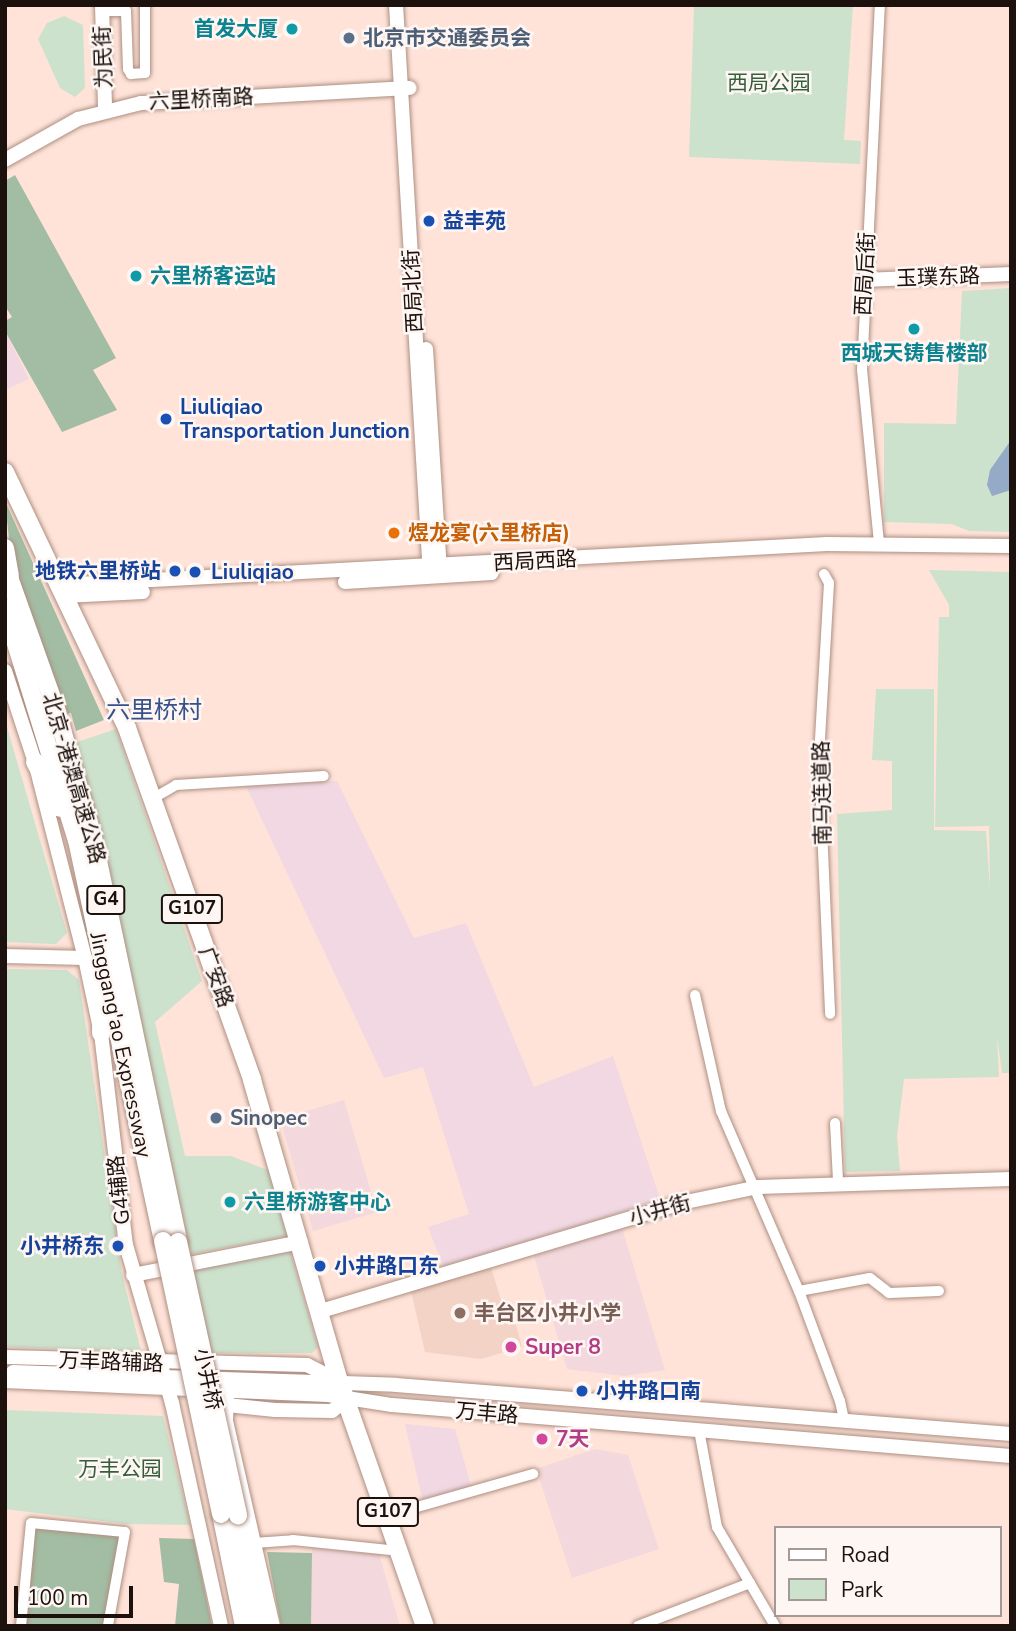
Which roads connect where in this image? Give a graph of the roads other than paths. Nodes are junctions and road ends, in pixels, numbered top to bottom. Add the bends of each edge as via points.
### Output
1 (145, 5) edge
2 (396, 5) edge
3 (405, 5) edge
4 (880, 5) edge
5 (102, 8) edge
6 (126, 8) edge
7 (405, 89) junction
8 (105, 109) junction
9 (5, 160) edge
10 (1011, 274) edge
11 (864, 280) junction
12 (5, 472) edge
13 (880, 542) junction
14 (1011, 545) edge
15 (5, 548) edge
16 (1011, 554) edge
17 (7, 571) edge
18 (435, 572) junction
19 (824, 574) dead end
20 (62, 591) junction
21 (5, 608) edge
22 (5, 671) edge
23 (35, 762) junction
24 (324, 776) dead end
25 (152, 799) junction
26 (77, 840) junction
27 (5, 956) edge
28 (85, 958) junction
29 (103, 958) junction
30 (695, 995) dead end
31 (830, 1014) dead end
32 (101, 1033) junction
33 (835, 1123) dead end
34 (1011, 1179) edge
35 (838, 1181) junction
36 (758, 1187) junction
37 (171, 1241) junction
38 (301, 1242) junction
39 (133, 1275) junction
40 (799, 1291) junction
41 (939, 1291) dead end
42 (321, 1311) junction
43 (5, 1357) edge
44 (5, 1372) edge
45 (163, 1377) junction
46 (5, 1381) edge
47 (339, 1381) junction
48 (396, 1385) junction
49 (222, 1396) junction
50 (346, 1399) junction
51 (392, 1405) junction
52 (775, 1415) junction
53 (226, 1420) junction
54 (844, 1420) junction
55 (915, 1426) junction
56 (699, 1430) junction
57 (178, 1432) junction
58 (1011, 1434) edge
59 (835, 1443) junction
60 (1011, 1456) edge
61 (533, 1474) dead end
62 (389, 1514) junction
63 (230, 1515) junction
64 (254, 1543) junction
65 (401, 1551) junction
66 (750, 1583) junction
67 (21, 1626) edge
68 (108, 1626) edge
69 (221, 1626) edge
70 (244, 1626) edge
71 (260, 1626) edge
72 (273, 1626) edge
73 (425, 1626) edge
74 (638, 1626) edge
75 (775, 1626) edge

1 - 6 street via 145,73 131,74 128,69
2 - 7 street, 西局北街
3 - 7 street, 西局北街
4 - 11 street, 西局后街
5 - 6 street
5 - 8 street, 为民街
7 - 8 street, 六里桥南路 via 141,103
7 - 18 street, 西局北街
8 - 9 street, 六里桥南路 via 59,128
10 - 11 street, 玉璞东路
11 - 13 street, 西局后街 via 862,370
12 - 20 highway, 广安路 / G107
13 - 14 street, 西局西路
13 - 18 street, 西局西路
15 - 17 highway, 北京-港澳高速公路
16 - 18 street, 西局西路 via 880,550
17 - 37 highway, 北京-港澳高速公路 / G4 via 56,709 93,837
18 - 20 street, 西局西路
19 - 31 street, 南马连道路 via 829,583 819,760
20 - 25 highway, 广安路 / G107 via 127,728
21 - 26 highway, Jinggang'ao Expressway / G4
22 - 23 street, G4辅路
23 - 26 highway
23 - 28 street, G4辅路
24 - 25 street via 176,785
25 - 38 highway, 广安路 / G107 via 253,1080
26 - 29 highway, Jinggang'ao Expressway / G4
27 - 28 street
28 - 32 street, G4辅路
29 - 32 highway
29 - 37 highway, Jinggang'ao Expressway / G4
30 - 36 street via 721,1111
32 - 39 street, G4辅路
33 - 35 street
34 - 35 street, 小井街
35 - 36 street, 小井街
36 - 40 street
36 - 42 street, 小井街 via 681,1203
37 - 63 highway, 小井桥 / G4, bridge
38 - 39 street
38 - 42 highway, 广安路 / G107
39 - 45 street, G4辅路
40 - 41 street via 870,1278 889,1293
40 - 54 street
42 - 47 highway, 广安路 / G107
43 - 45 street, 万丰路辅路
44 - 45 street, 万丰路
45 - 46 street, 万丰路
45 - 47 street, 万丰路
45 - 49 street, 万丰路
45 - 57 street, G4辅路
47 - 48 street, 万丰路
47 - 50 highway, G107
48 - 51 street via 389,1398
48 - 52 street, 万丰路
49 - 50 street, 万丰路
49 - 53 street
50 - 51 street, 万丰路
50 - 62 highway, G107
51 - 56 street, 万丰路
52 - 54 street, 万丰路
52 - 56 street via 777,1429 720,1426
53 - 57 street via 192,1417 183,1421
53 - 64 street
54 - 55 street, 万丰路
55 - 58 street, 万丰路
55 - 59 street via 888,1430 837,1426 830,1434
56 - 59 street, 万丰路
56 - 66 street via 717,1527
57 - 69 street, G4辅路
59 - 60 street, 万丰路
61 - 62 street
62 - 65 highway, G107
63 - 70 highway, G4
63 - 71 highway, G4
64 - 65 street via 293,1540
64 - 72 street
65 - 73 highway, G107
66 - 74 street
66 - 75 street
67 - 68 street via 31,1523 125,1532

